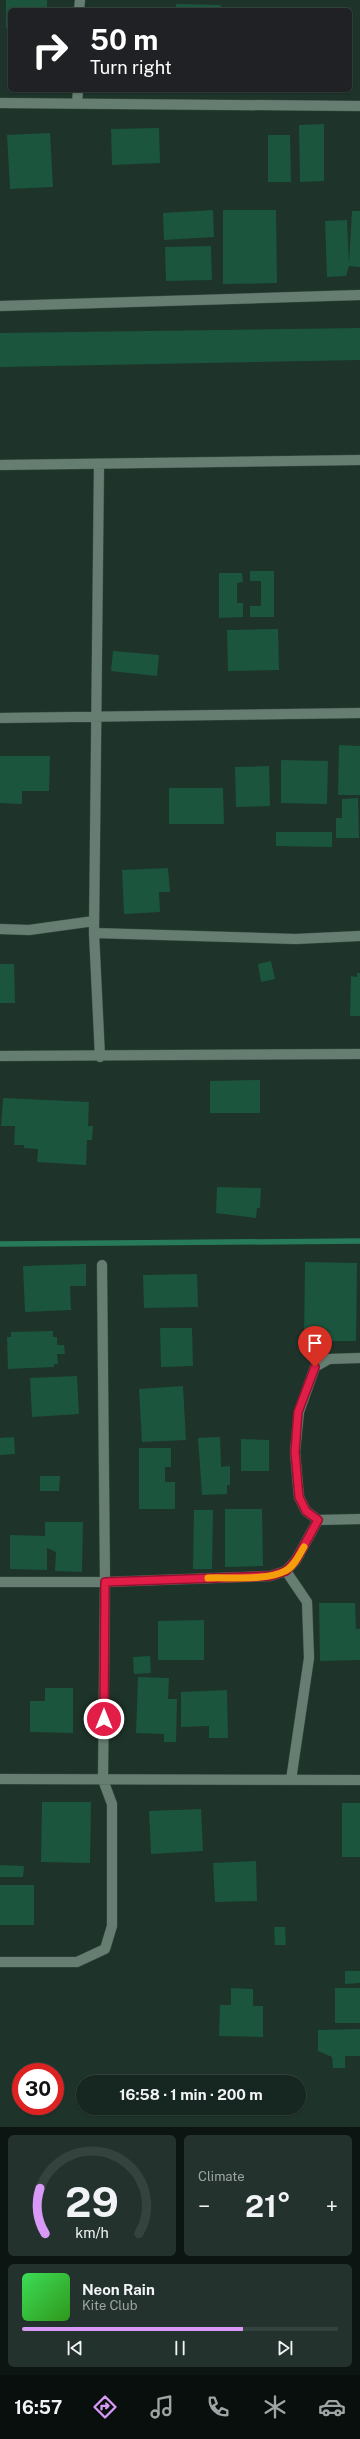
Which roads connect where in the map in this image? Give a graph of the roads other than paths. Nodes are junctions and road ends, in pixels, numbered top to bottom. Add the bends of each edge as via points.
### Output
1 (78, 92) edge
2 (77, 103) junction
3 (0, 104) edge
4 (360, 106) edge
5 (360, 295) edge
6 (0, 306) edge
7 (360, 460) edge
8 (99, 464) junction
9 (0, 465) edge
10 (360, 712) edge
11 (95, 717) junction
12 (0, 718) edge
13 (94, 921) junction
14 (0, 928) edge
15 (94, 933) junction
16 (360, 936) edge
17 (360, 1054) edge
18 (0, 1056) edge
19 (100, 1057) junction
20 (102, 1265) dead end
21 (360, 1358) edge
22 (360, 1519) edge
23 (318, 1520) junction
24 (286, 1571) junction
25 (0, 1582) edge
26 (105, 1582) junction
27 (0, 1779) edge
28 (103, 1780) junction
29 (291, 1780) junction
30 (360, 1780) edge
31 (0, 1962) edge

1 - 2 street
2 - 3 street
2 - 4 street
5 - 6 street
7 - 8 street
8 - 9 street
8 - 11 street
10 - 11 street
11 - 12 street
11 - 13 street
13 - 14 street via 29,930
13 - 15 street
15 - 16 street via 295,939
15 - 19 street
17 - 19 street
18 - 19 street
20 - 26 street
21 - 23 street via 328,1359 315,1367 298,1412 295,1452 299,1497 306,1511
22 - 23 street
23 - 24 street via 296,1560
24 - 26 street via 270,1576
24 - 29 street via 308,1602 309,1658
25 - 26 street
26 - 28 street
27 - 28 street
28 - 29 street
28 - 31 street via 112,1804 112,1926 105,1949 77,1962
29 - 30 street

